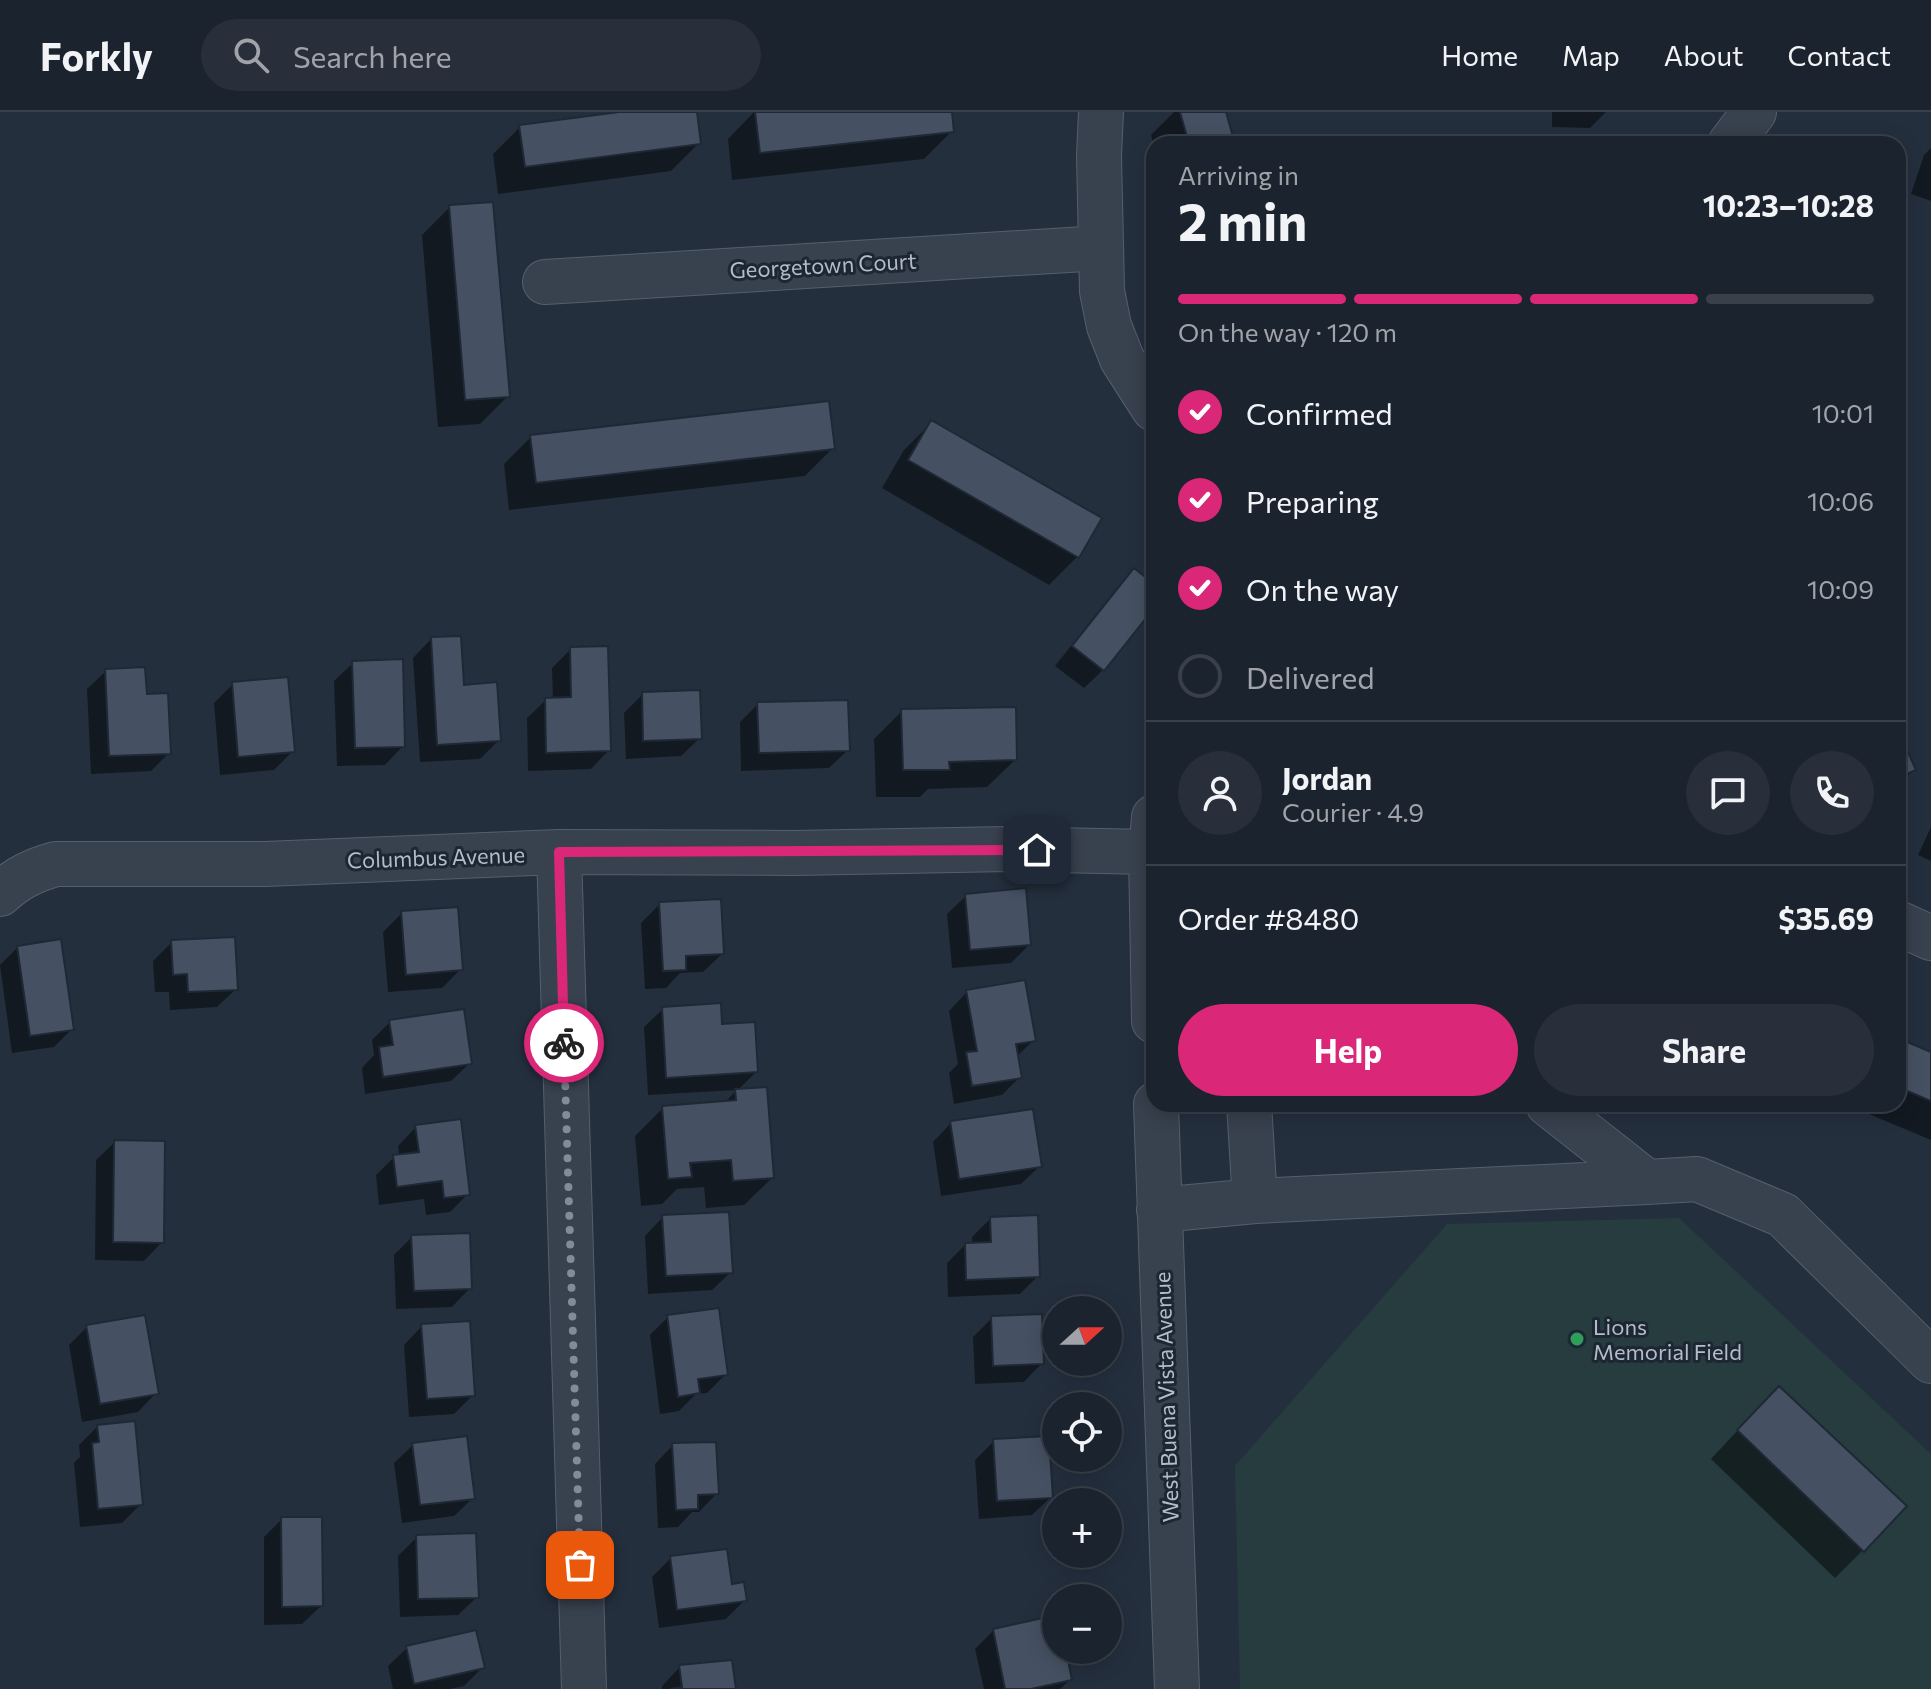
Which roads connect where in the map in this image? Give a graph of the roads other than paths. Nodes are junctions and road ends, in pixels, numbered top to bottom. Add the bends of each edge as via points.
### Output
1 (1101, 112) edge
2 (1754, 112) edge
3 (1736, 136) edge
4 (1101, 248) junction
5 (545, 282) dead end
6 (1146, 396) edge
7 (1146, 836) edge
8 (559, 852) junction
9 (7, 888) edge
10 (1906, 927) edge
11 (1931, 938) edge
12 (1156, 1112) edge
13 (1249, 1112) edge
14 (1558, 1112) edge
15 (1647, 1182) junction
16 (1255, 1201) junction
17 (1159, 1210) junction
18 (1931, 1361) edge
19 (584, 1689) edge
20 (1177, 1689) edge

1 - 4 street
2 - 3 street
4 - 5 street, Georgetown Court
4 - 6 street via 1109,326
7 - 8 street, Columbus Avenue via 1009,849
8 - 9 street, Columbus Avenue via 265,864 56,864 34,870
8 - 19 street
10 - 11 street
12 - 17 street, West Buena Vista Avenue
13 - 16 street
14 - 15 street
15 - 16 street
15 - 18 street via 1697,1179 1783,1215
16 - 17 street
17 - 20 street, West Buena Vista Avenue

